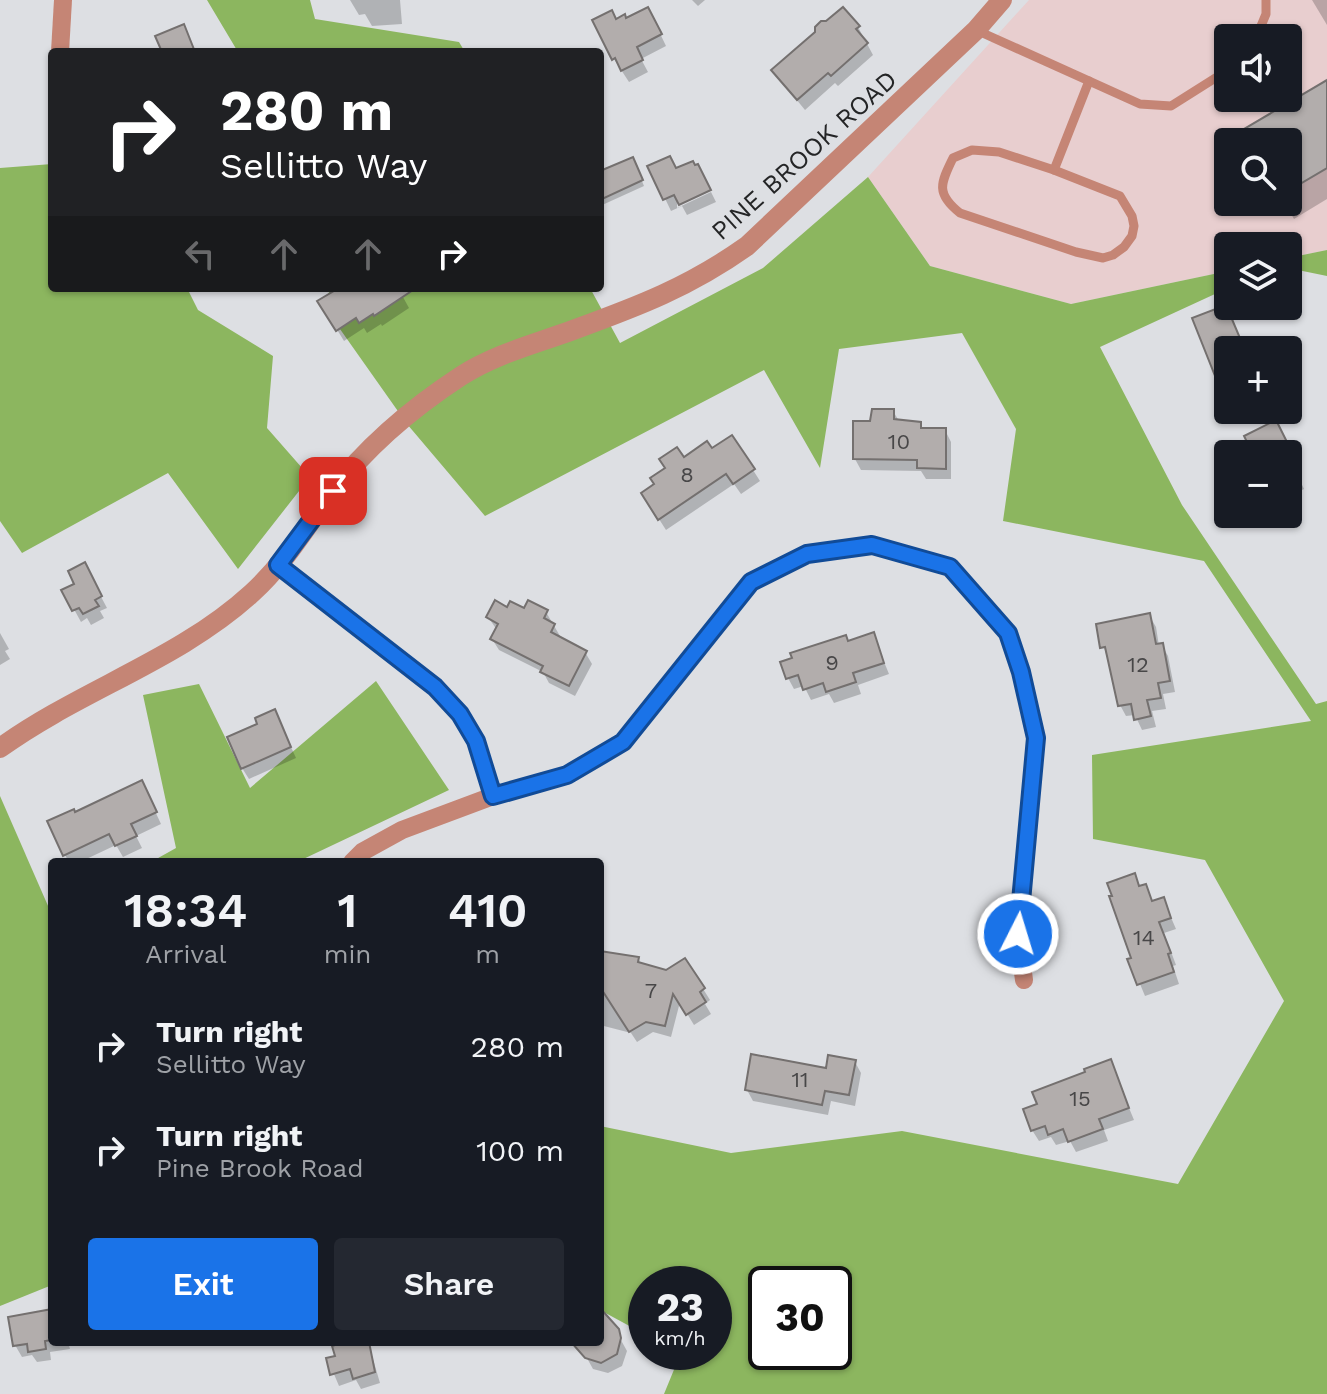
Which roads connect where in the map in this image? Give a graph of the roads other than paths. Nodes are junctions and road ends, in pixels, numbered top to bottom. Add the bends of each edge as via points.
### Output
1 (63, 0) edge
2 (1002, 0) edge
3 (1266, 0) edge
4 (1262, 24) edge
5 (976, 30) junction
6 (60, 48) edge
7 (1214, 79) edge
8 (1089, 81) junction
9 (1054, 170) junction
10 (278, 565) junction
11 (0, 748) edge
12 (493, 796) junction
13 (356, 858) edge
14 (1024, 980) dead end

1 - 6 street
2 - 5 street, PINE BROOK ROAD
3 - 4 lane
5 - 8 lane
5 - 10 street, PINE BROOK ROAD via 747,246 709,272 669,294 506,353 427,399 368,448
7 - 8 lane via 1171,106 1140,104
8 - 9 lane
9 - 9 lane via 999,152 972,150 953,158 941,189 946,202 960,213 1076,252 1113,255 1132,236 1134,226 1120,196
10 - 11 street, PINE BROOK ROAD via 219,621
10 - 12 street via 435,687 476,741
12 - 13 street via 402,830
12 - 14 street via 567,775 623,742 751,582 807,554 872,545 950,567 1008,633 1036,738 1018,934

